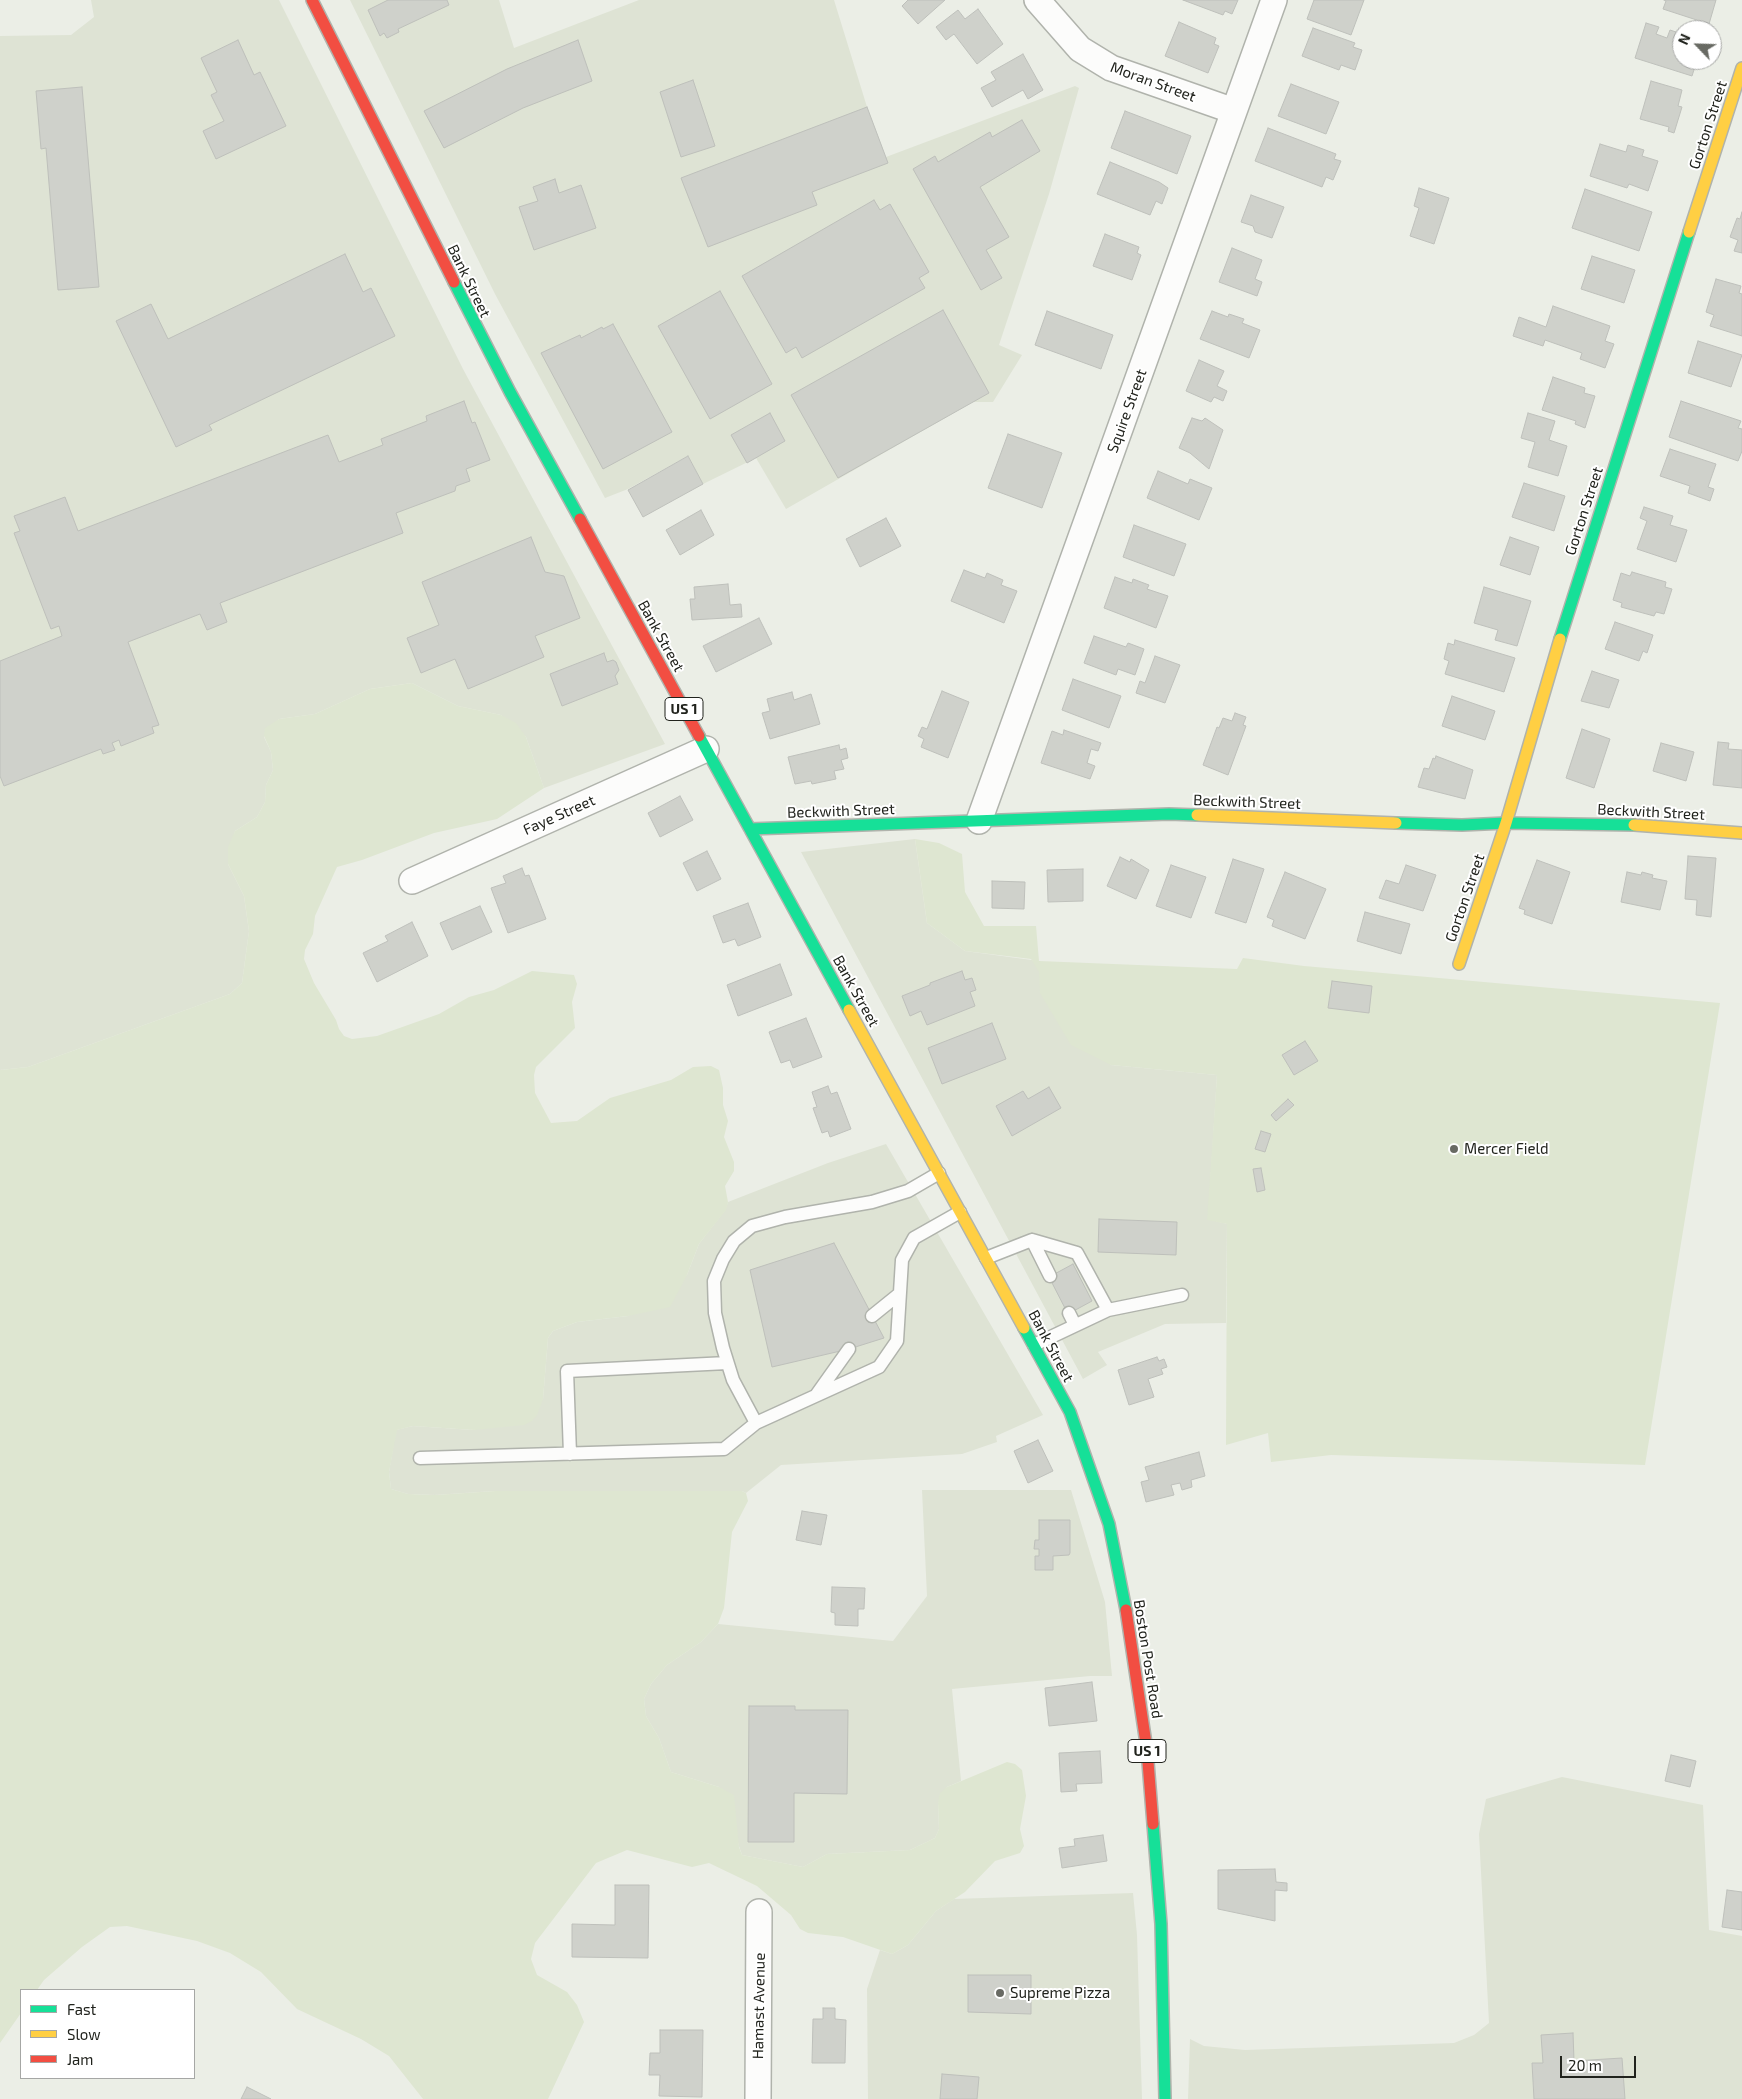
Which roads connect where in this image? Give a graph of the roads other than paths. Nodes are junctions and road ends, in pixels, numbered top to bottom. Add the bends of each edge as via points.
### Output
1 (312, 0) edge
2 (1037, 0) edge
3 (1274, 0) edge
4 (1742, 68) edge
5 (1234, 110) junction
6 (706, 749) junction
7 (979, 821) junction
8 (1506, 824) junction
9 (750, 829) junction
10 (1742, 833) edge
11 (412, 881) dead end
12 (1459, 964) dead end
13 (939, 1173) junction
14 (960, 1212) junction
15 (1032, 1240) junction
16 (986, 1258) junction
17 (1050, 1276) dead end
18 (898, 1295) junction
19 (1182, 1295) dead end
20 (1108, 1310) junction
21 (1069, 1313) dead end
22 (872, 1316) dead end
23 (1075, 1325) junction
24 (1034, 1345) junction
25 (848, 1349) dead end
26 (727, 1363) junction
27 (817, 1394) junction
28 (1070, 1412) joint
29 (756, 1422) junction
30 (570, 1454) junction
31 (420, 1458) dead end
32 (759, 1912) dead end
33 (758, 2099) edge
34 (1165, 2099) edge

1 - 6 main road, Bank Street / US 1 via 482,341
2 - 5 street, Moran Street via 1080,49 1111,68
3 - 5 street, Squire Street
4 - 8 main road, Gorton Street via 1572,597
5 - 7 street, Squire Street
6 - 9 main road, Bank Street / US 1
6 - 11 street, Faye Street
7 - 8 main road, Beckwith Street via 1169,814
7 - 9 main road, Beckwith Street
8 - 10 main road, Beckwith Street via 1645,825
8 - 12 main road, Gorton Street
9 - 13 main road, Bank Street / US 1
13 - 14 main road, Bank Street / US 1
13 - 26 lane via 908,1191 872,1202 752,1226 734,1241 714,1281 715,1313
14 - 16 main road, Bank Street / US 1
14 - 18 lane via 914,1238 902,1260
15 - 16 lane
15 - 17 lane
15 - 20 lane via 1077,1253
16 - 24 main road, Bank Street / US 1
18 - 22 lane
18 - 27 lane via 897,1341 879,1367
19 - 20 lane
20 - 23 lane
21 - 23 lane
23 - 24 lane
24 - 28 main road, Bank Street / US 1
25 - 27 lane
26 - 29 lane
26 - 30 lane via 567,1371
27 - 29 lane
28 - 34 main road, Boston Post Road / US 1 via 1109,1524 1127,1613 1147,1750 1161,1924
29 - 30 lane via 724,1449
30 - 31 lane
32 - 33 street, Hamast Avenue

